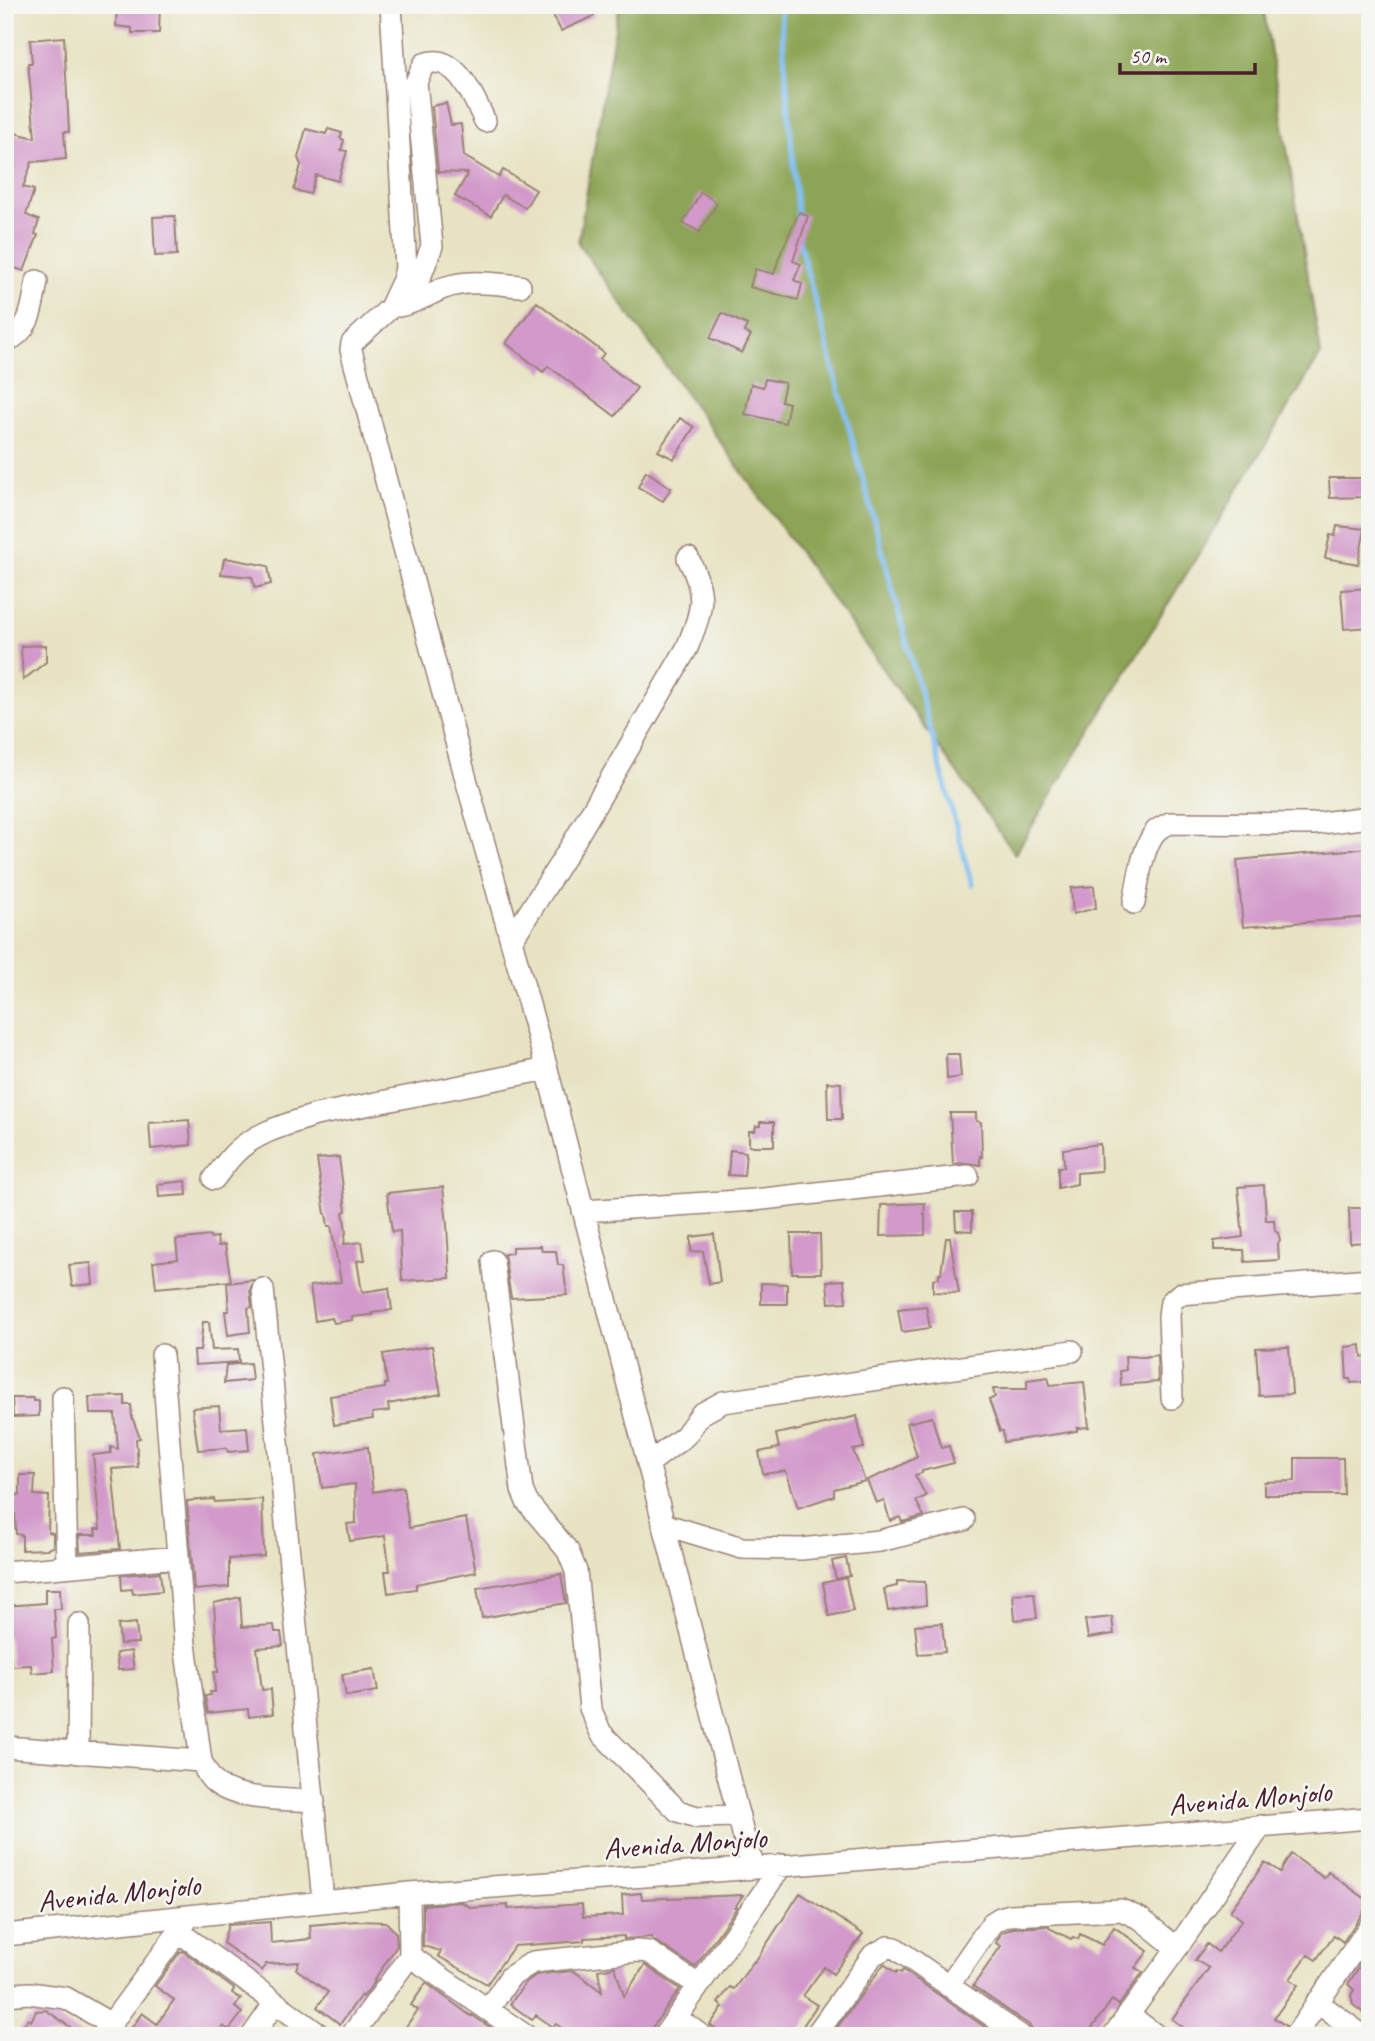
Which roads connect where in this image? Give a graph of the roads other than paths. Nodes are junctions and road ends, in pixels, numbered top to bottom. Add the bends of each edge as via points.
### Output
1 (391, 5) edge
2 (485, 121) dead end
3 (37, 281) dead end
4 (520, 286) dead end
5 (397, 307) junction
6 (5, 342) edge
7 (688, 558) dead end
8 (1370, 817) edge
9 (1134, 903) dead end
10 (511, 941) junction
11 (547, 1069) junction
12 (968, 1176) dead end
13 (214, 1179) dead end
14 (583, 1211) junction
15 (493, 1261) dead end
16 (1370, 1279) edge
17 (263, 1289) dead end
18 (1072, 1351) dead end
19 (162, 1355) dead end
20 (63, 1397) dead end
21 (1172, 1398) dead end
22 (648, 1464) junction
23 (964, 1520) dead end
24 (663, 1524) junction
25 (178, 1557) junction
26 (67, 1566) junction
27 (5, 1572) edge
28 (79, 1624) dead end
29 (5, 1747) edge
30 (78, 1753) junction
31 (201, 1762) junction
32 (314, 1801) junction
33 (739, 1816) junction
34 (1370, 1818) edge
35 (1261, 1826) junction
36 (782, 1865) junction
37 (756, 1868) junction
38 (409, 1893) junction
39 (323, 1901) junction
40 (185, 1924) junction
41 (1370, 1926) edge
42 (5, 1935) edge
43 (1177, 1948) junction
44 (410, 1956) junction
45 (698, 1985) junction
46 (948, 1986) junction
47 (5, 1995) edge
48 (1317, 2002) junction
49 (275, 2003) junction
50 (488, 2010) junction
51 (1128, 2014) junction
52 (677, 2018) junction
53 (106, 2030) edge
54 (252, 2036) edge
55 (321, 2036) edge
56 (351, 2036) edge
57 (526, 2036) edge
58 (664, 2036) edge
59 (702, 2036) edge
60 (815, 2036) edge
61 (1021, 2036) edge
62 (1113, 2036) edge
63 (1157, 2036) edge
64 (1295, 2036) edge
65 (1363, 2036) edge

1 - 5 street via 406,268
2 - 5 street via 450,66 433,61 424,64 416,82 432,246 421,275
3 - 6 street via 24,329
4 - 5 street via 465,284
5 - 10 street via 352,343 351,350
7 - 10 street via 701,595 687,648
8 - 9 street via 1313,824 1170,823 1156,830 1147,847
10 - 11 street
11 - 13 street via 285,1124 236,1152
11 - 14 street
12 - 14 street via 754,1200
14 - 22 street
15 - 33 street via 522,1490 568,1551 576,1571 590,1708 601,1733 678,1811 697,1817
16 - 21 street via 1180,1294 1171,1302 1169,1315
17 - 32 street
18 - 22 street via 723,1402 701,1414 685,1436
19 - 25 street
20 - 26 street
22 - 24 street
23 - 24 street via 879,1541 801,1549 742,1548
24 - 33 street
25 - 26 street
25 - 31 street
26 - 27 street
28 - 30 street
29 - 30 street
30 - 31 street
31 - 32 street via 217,1785 233,1792
32 - 39 street
33 - 37 street
34 - 35 street, Avenida Monjolo
35 - 36 street, Avenida Monjolo
35 - 43 street
36 - 37 street, Avenida Monjolo
36 - 45 street
37 - 38 street, Avenida Monjolo
38 - 39 street, Avenida Monjolo
38 - 44 street
39 - 40 street, Avenida Monjolo
40 - 42 street, Avenida Monjolo
40 - 49 street
40 - 53 street
41 - 48 street
43 - 46 street via 1141,1919 1121,1910 1010,1915 992,1923
43 - 51 street
44 - 50 street
44 - 56 street
45 - 50 street via 649,1952 533,1962 510,1977
45 - 52 street
46 - 60 street via 895,1948 883,1948 873,1955
46 - 61 street
47 - 53 street via 66,1997
48 - 64 street
48 - 65 street
49 - 54 street
49 - 55 street
50 - 57 street
51 - 62 street
51 - 63 street
52 - 58 street
52 - 59 street

